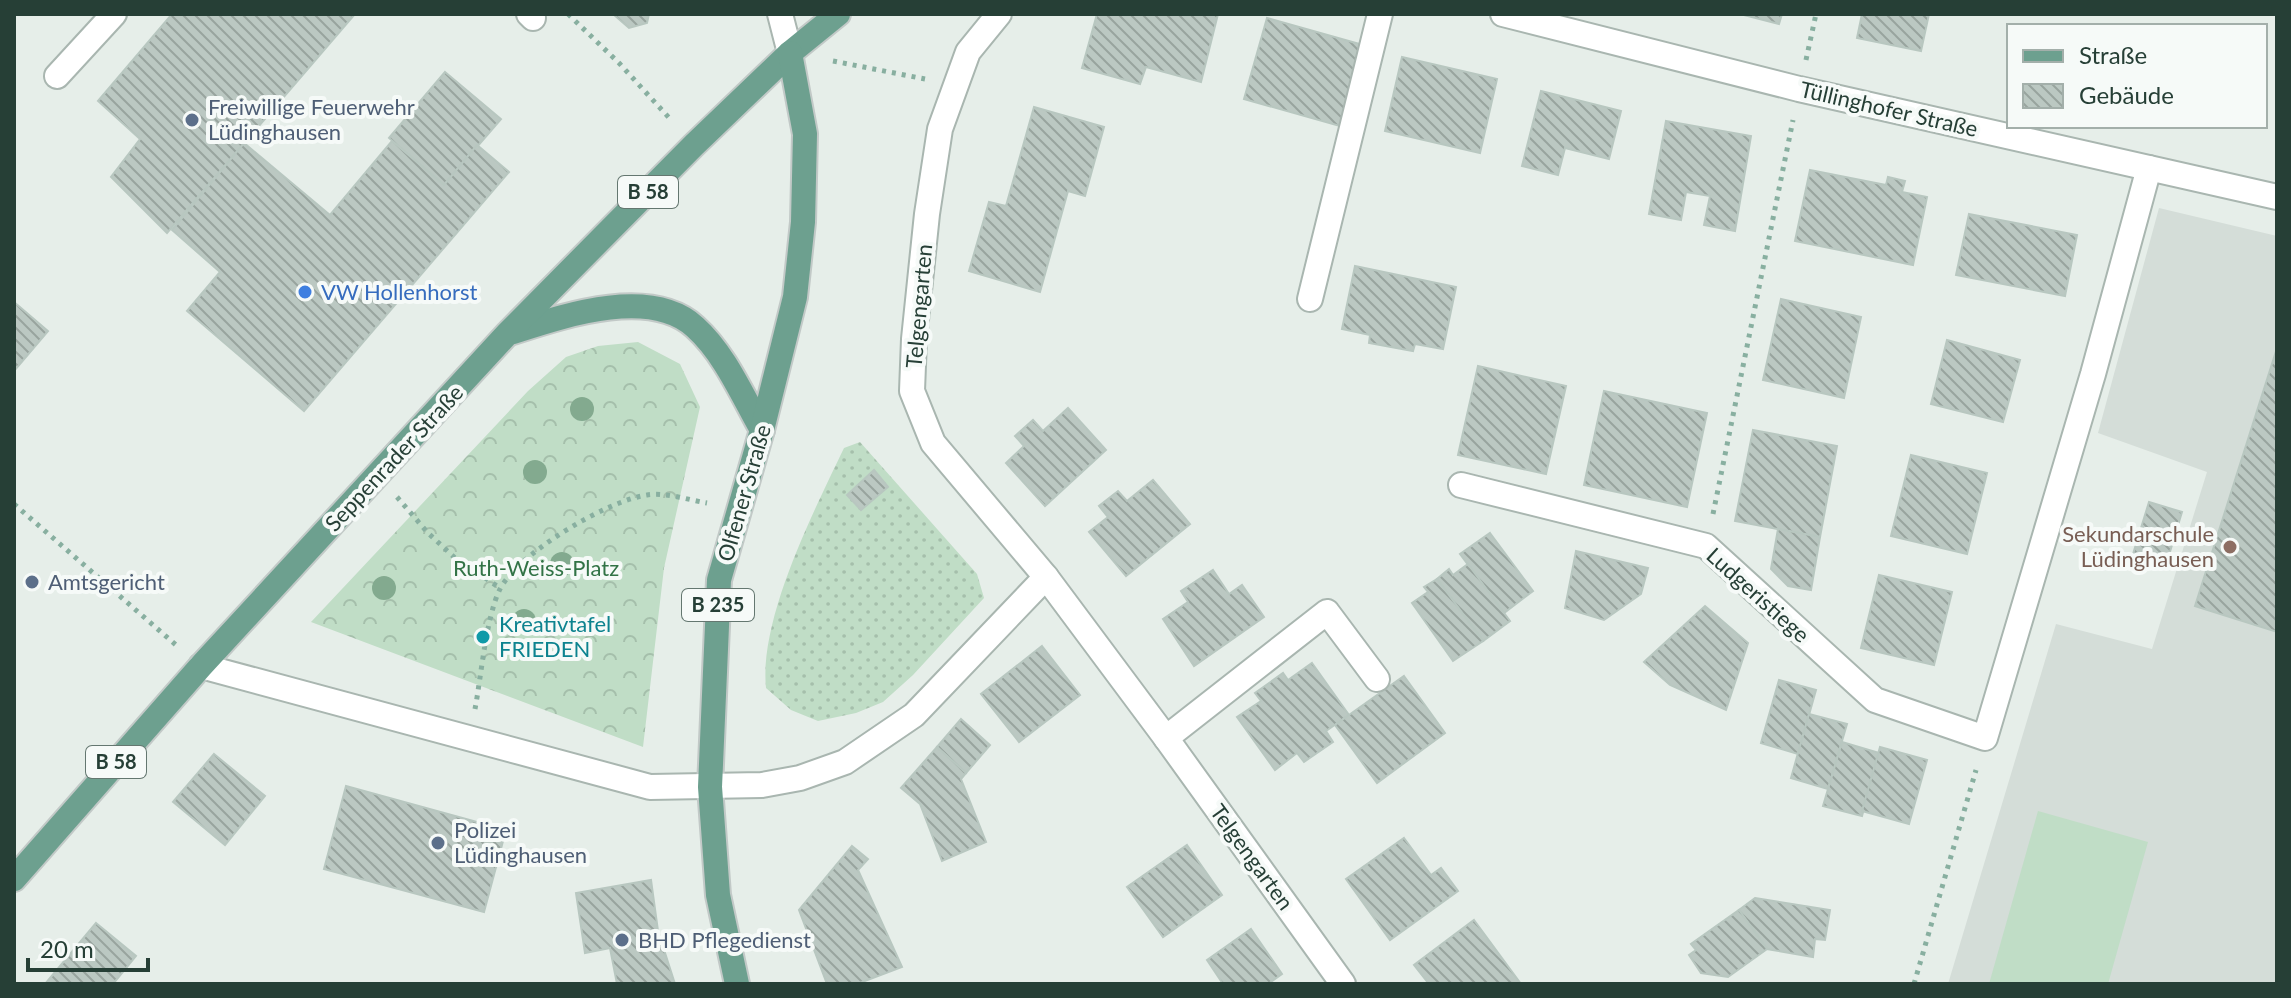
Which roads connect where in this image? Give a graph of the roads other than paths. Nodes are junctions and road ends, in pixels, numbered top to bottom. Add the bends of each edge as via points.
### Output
1 (114, 14) edge
2 (780, 14) edge
3 (838, 14) edge
4 (999, 14) edge
5 (1380, 14) edge
6 (1503, 14) edge
7 (790, 53) junction
8 (57, 76) dead end
9 (2149, 168) junction
10 (2277, 197) edge
11 (1310, 299) dead end
12 (508, 333) junction
13 (762, 430) junction
14 (1461, 485) dead end
15 (1046, 577) junction
16 (201, 666) junction
17 (1377, 679) dead end
18 (1166, 738) junction
19 (710, 787) junction
20 (14, 879) edge
21 (737, 984) edge
22 (1343, 984) edge

1 - 8 street
2 - 7 street
3 - 7 main road, B 58
4 - 15 street, Telgengarten via 968,52 940,129 912,391 933,443
5 - 11 street
6 - 9 street, Tüllinghofer Straße via 1799,89
7 - 12 main road, Seppenrader Straße / B 58
7 - 13 main road, Olfener Straße / B 235 via 805,134 803,222 795,297
9 - 10 street, Tüllinghofer Straße
9 - 14 street, Ludgeristiege via 1985,738 1875,700 1706,546
12 - 13 main road via 576,312 664,309 694,326 724,363
12 - 16 main road, Seppenrader Straße / B 58
13 - 19 main road, Olfener Straße / B 235 via 719,580
15 - 18 street, Telgengarten
15 - 19 street via 914,715 845,762 800,778
16 - 19 street via 650,787
16 - 20 main road, Seppenrader Straße / B 58
17 - 18 street via 1327,612
18 - 22 street, Telgengarten
19 - 21 main road, Olfener Straße / B 235 via 718,895

